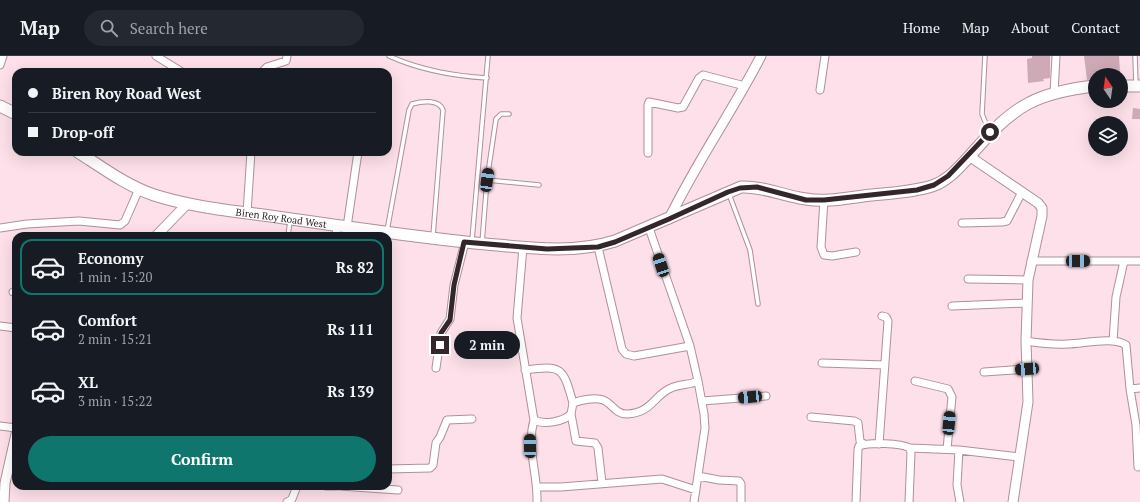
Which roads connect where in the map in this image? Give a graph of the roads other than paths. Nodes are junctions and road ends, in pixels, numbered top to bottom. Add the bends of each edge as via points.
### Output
1 (3, 56) edge
2 (156, 56) edge
3 (287, 56) edge
4 (389, 56) edge
5 (488, 56) edge
6 (761, 56) edge
7 (824, 56) edge
8 (985, 56) edge
9 (1056, 56) edge
10 (1135, 56) edge
11 (0, 64) edge
12 (176, 68) edge
13 (266, 68) edge
14 (487, 78) junction
15 (745, 86) junction
16 (1138, 86) edge
17 (1088, 87) edge
18 (820, 90) dead end
19 (1054, 93) junction
20 (0, 106) edge
21 (12, 112) edge
22 (509, 114) dead end
23 (990, 132) junction
24 (648, 153) dead end
25 (85, 156) edge
26 (251, 156) edge
27 (357, 156) edge
28 (969, 156) junction
29 (487, 180) junction
30 (539, 185) dead end
31 (139, 189) junction
32 (728, 192) junction
33 (1022, 192) junction
34 (824, 200) junction
35 (187, 204) junction
36 (247, 213) junction
37 (290, 219) junction
38 (669, 219) junction
39 (962, 223) dead end
40 (0, 228) edge
41 (648, 228) junction
42 (340, 230) edge
43 (160, 232) edge
44 (288, 232) edge
45 (387, 232) joint
46 (392, 233) edge
47 (433, 238) junction
48 (472, 243) junction
49 (523, 247) junction
50 (598, 247) junction
51 (856, 252) dead end
52 (1031, 261) junction
53 (1124, 261) junction
54 (1140, 261) edge
55 (968, 279) dead end
56 (1028, 280) junction
57 (1026, 303) junction
58 (758, 304) dead end
59 (952, 306) dead end
60 (882, 316) dead end
61 (0, 326) edge
62 (12, 328) edge
63 (1026, 341) junction
64 (1113, 341) junction
65 (690, 346) junction
66 (822, 363) dead end
67 (885, 365) junction
68 (436, 368) dead end
69 (1027, 369) junction
70 (525, 370) junction
71 (984, 372) dead end
72 (698, 381) junction
73 (915, 381) dead end
74 (1140, 388) edge
75 (1130, 389) junction
76 (766, 396) dead end
77 (702, 401) junction
78 (573, 403) junction
79 (571, 414) junction
80 (811, 417) dead end
81 (472, 419) dead end
82 (534, 420) junction
83 (0, 426) edge
84 (12, 428) edge
85 (864, 444) junction
86 (879, 444) junction
87 (12, 448) edge
88 (910, 448) junction
89 (947, 449) junction
90 (959, 450) junction
91 (1019, 457) junction
92 (1138, 467) dead end
93 (392, 469) edge
94 (698, 476) junction
95 (602, 483) junction
96 (2, 484) edge
97 (538, 487) junction
98 (296, 490) edge
99 (392, 490) edge
100 (398, 490) dead end
101 (696, 490) junction
102 (4, 502) edge
103 (287, 502) edge
104 (538, 502) edge
105 (694, 502) edge
106 (741, 502) edge
107 (856, 502) edge
108 (909, 502) edge
109 (960, 502) edge
110 (1013, 502) edge

1 - 11 street
2 - 12 street
3 - 13 street via 286,60
4 - 14 lane via 425,69 452,75
5 - 14 lane
6 - 15 street
7 - 18 street
8 - 23 lane via 982,114
9 - 19 street
10 - 16 lane
14 - 48 lane
15 - 24 street via 703,75 682,107 649,102
15 - 38 street
17 - 19 main road, Biren Roy Road West
19 - 23 main road, Biren Roy Road West via 1029,102 1011,113
20 - 21 main road
22 - 29 lane via 501,114 496,119
23 - 28 main road, Biren Roy Road West
25 - 31 main road, Biren Roy Road West
26 - 36 street
27 - 42 street
28 - 33 street
28 - 34 main road, Biren Roy Road West via 948,176 934,185 917,190
29 - 30 lane
29 - 48 lane
31 - 35 main road, Biren Roy Road West
31 - 40 street via 125,221 120,225 79,221
32 - 34 main road, Biren Roy Road West via 757,187 806,200
32 - 38 main road, Biren Roy Road West
32 - 58 lane via 750,250
33 - 39 street via 1007,221
33 - 52 street via 1038,202 1042,208
34 - 51 street via 821,247 824,255
35 - 36 main road, Biren Roy Road West
35 - 43 street
36 - 37 main road, Biren Roy Road West
37 - 42 main road, Biren Roy Road West
37 - 44 lane
38 - 41 main road, Biren Roy Road West
41 - 50 main road, Biren Roy Road West
41 - 65 street
42 - 45 main road, Biren Roy Road West
45 - 47 lane via 409,110 412,104 417,102 436,103 441,105 443,110
46 - 47 main road, Biren Roy Road West
47 - 48 main road, Biren Roy Road West
48 - 49 main road, Biren Roy Road West
48 - 68 street via 454,285 450,320 441,333
49 - 50 main road, Biren Roy Road West
49 - 70 street via 517,318
50 - 65 street via 622,349 626,354 634,356
52 - 53 street
52 - 56 street
53 - 54 street
53 - 64 street via 1116,297
55 - 56 street
56 - 57 street
57 - 59 street
57 - 63 street
60 - 67 street via 888,321
61 - 62 street
63 - 64 street via 1066,344
63 - 69 street
64 - 75 street via 1121,341 1126,345
65 - 72 street
66 - 67 street
67 - 86 street
69 - 71 street
69 - 91 street via 1028,402
70 - 78 street via 549,367 559,371 567,382
70 - 82 street
72 - 77 street
72 - 78 street via 670,388 649,407 627,414 615,410 604,400
73 - 89 street via 948,389 950,392 952,397
74 - 75 street
75 - 92 street via 1136,425
76 - 77 street
77 - 94 street via 705,428
78 - 79 street
79 - 82 street via 562,420
79 - 95 street via 576,441 595,444 598,448
80 - 85 street via 858,423 860,441
81 - 93 street via 447,420 436,443 433,465 430,468
82 - 97 street via 530,446
83 - 84 street
85 - 86 street
85 - 107 street via 858,448
86 - 88 street
87 - 96 street
88 - 89 street
88 - 108 street
89 - 90 street
90 - 91 street
90 - 109 street via 957,485
91 - 110 street
94 - 101 street
94 - 106 street via 739,482
95 - 97 street
95 - 101 street via 662,479
96 - 102 street
97 - 104 street
98 - 103 street via 292,500
99 - 100 street
101 - 105 street

